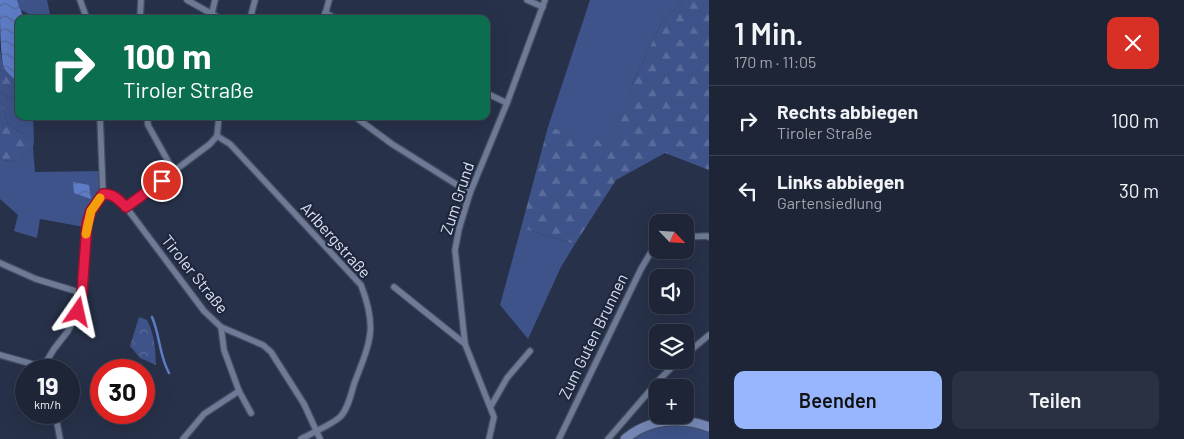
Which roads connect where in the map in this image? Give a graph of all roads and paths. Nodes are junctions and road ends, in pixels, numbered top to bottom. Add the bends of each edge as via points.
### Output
1 (80, 0) edge
2 (141, 0) edge
3 (187, 0) edge
4 (215, 0) edge
5 (255, 0) edge
6 (329, 0) edge
7 (527, 0) edge
8 (545, 0) edge
9 (542, 7) junction
10 (212, 13) junction
11 (86, 15) edge
12 (140, 15) edge
13 (215, 15) edge
14 (251, 15) edge
15 (324, 15) edge
16 (490, 94) edge
17 (507, 103) junction
18 (100, 120) edge
19 (148, 120) edge
20 (219, 120) edge
21 (359, 120) edge
22 (217, 136) junction
23 (174, 172) junction
24 (103, 194) junction
25 (470, 194) junction
26 (126, 207) junction
27 (694, 237) edge
28 (709, 237) edge
29 (649, 255) edge
30 (0, 262) edge
31 (394, 287) dead end
32 (82, 293) junction
33 (221, 327) junction
34 (709, 335) edge
35 (465, 344) junction
36 (694, 348) edge
37 (530, 350) dead end
38 (0, 355) edge
39 (15, 359) edge
40 (49, 359) edge
41 (670, 369) edge
42 (239, 391) junction
43 (491, 406) junction
44 (251, 413) dead end
45 (57, 424) edge
46 (709, 427) edge
47 (316, 431) junction
48 (60, 439) edge
49 (183, 439) edge
50 (301, 439) edge
51 (320, 439) edge
52 (489, 439) edge
53 (559, 439) edge
54 (608, 439) edge
55 (624, 439) edge

1 - 11 street
2 - 12 street
3 - 10 street
4 - 10 street
5 - 14 street
6 - 15 street
7 - 9 street
8 - 9 street, Zum Grund
9 - 17 street, Zum Grund
10 - 13 street
16 - 17 street
17 - 25 street, Zum Grund
18 - 24 street
19 - 23 street
20 - 22 street
21 - 25 street
22 - 23 street
22 - 47 street, Arlbergstraße via 230,144 361,285 369,306 369,342 347,405 340,417
23 - 26 street
24 - 26 street, Tiroler Straße via 110,194
24 - 32 street via 91,211 87,224
25 - 35 street, Zum Grund via 455,250
26 - 33 street, Tiroler Straße via 204,310
27 - 28 street
29 - 53 street, Zum Guten Brunnen
30 - 32 street via 36,279
31 - 35 street
32 - 40 street via 78,312
33 - 42 street via 224,350
33 - 47 street, Tiroler Straße via 263,345 270,352 304,404
34 - 36 street
35 - 43 street, Zum Grund
37 - 43 street via 507,378
38 - 39 street
41 - 54 street
42 - 44 street
42 - 49 street via 204,414
43 - 52 street, Zum Grund via 494,418
45 - 48 street
46 - 55 main road via 688,420 667,421 650,425
47 - 50 street, Arlbergstraße
47 - 51 street, Tiroler Straße

